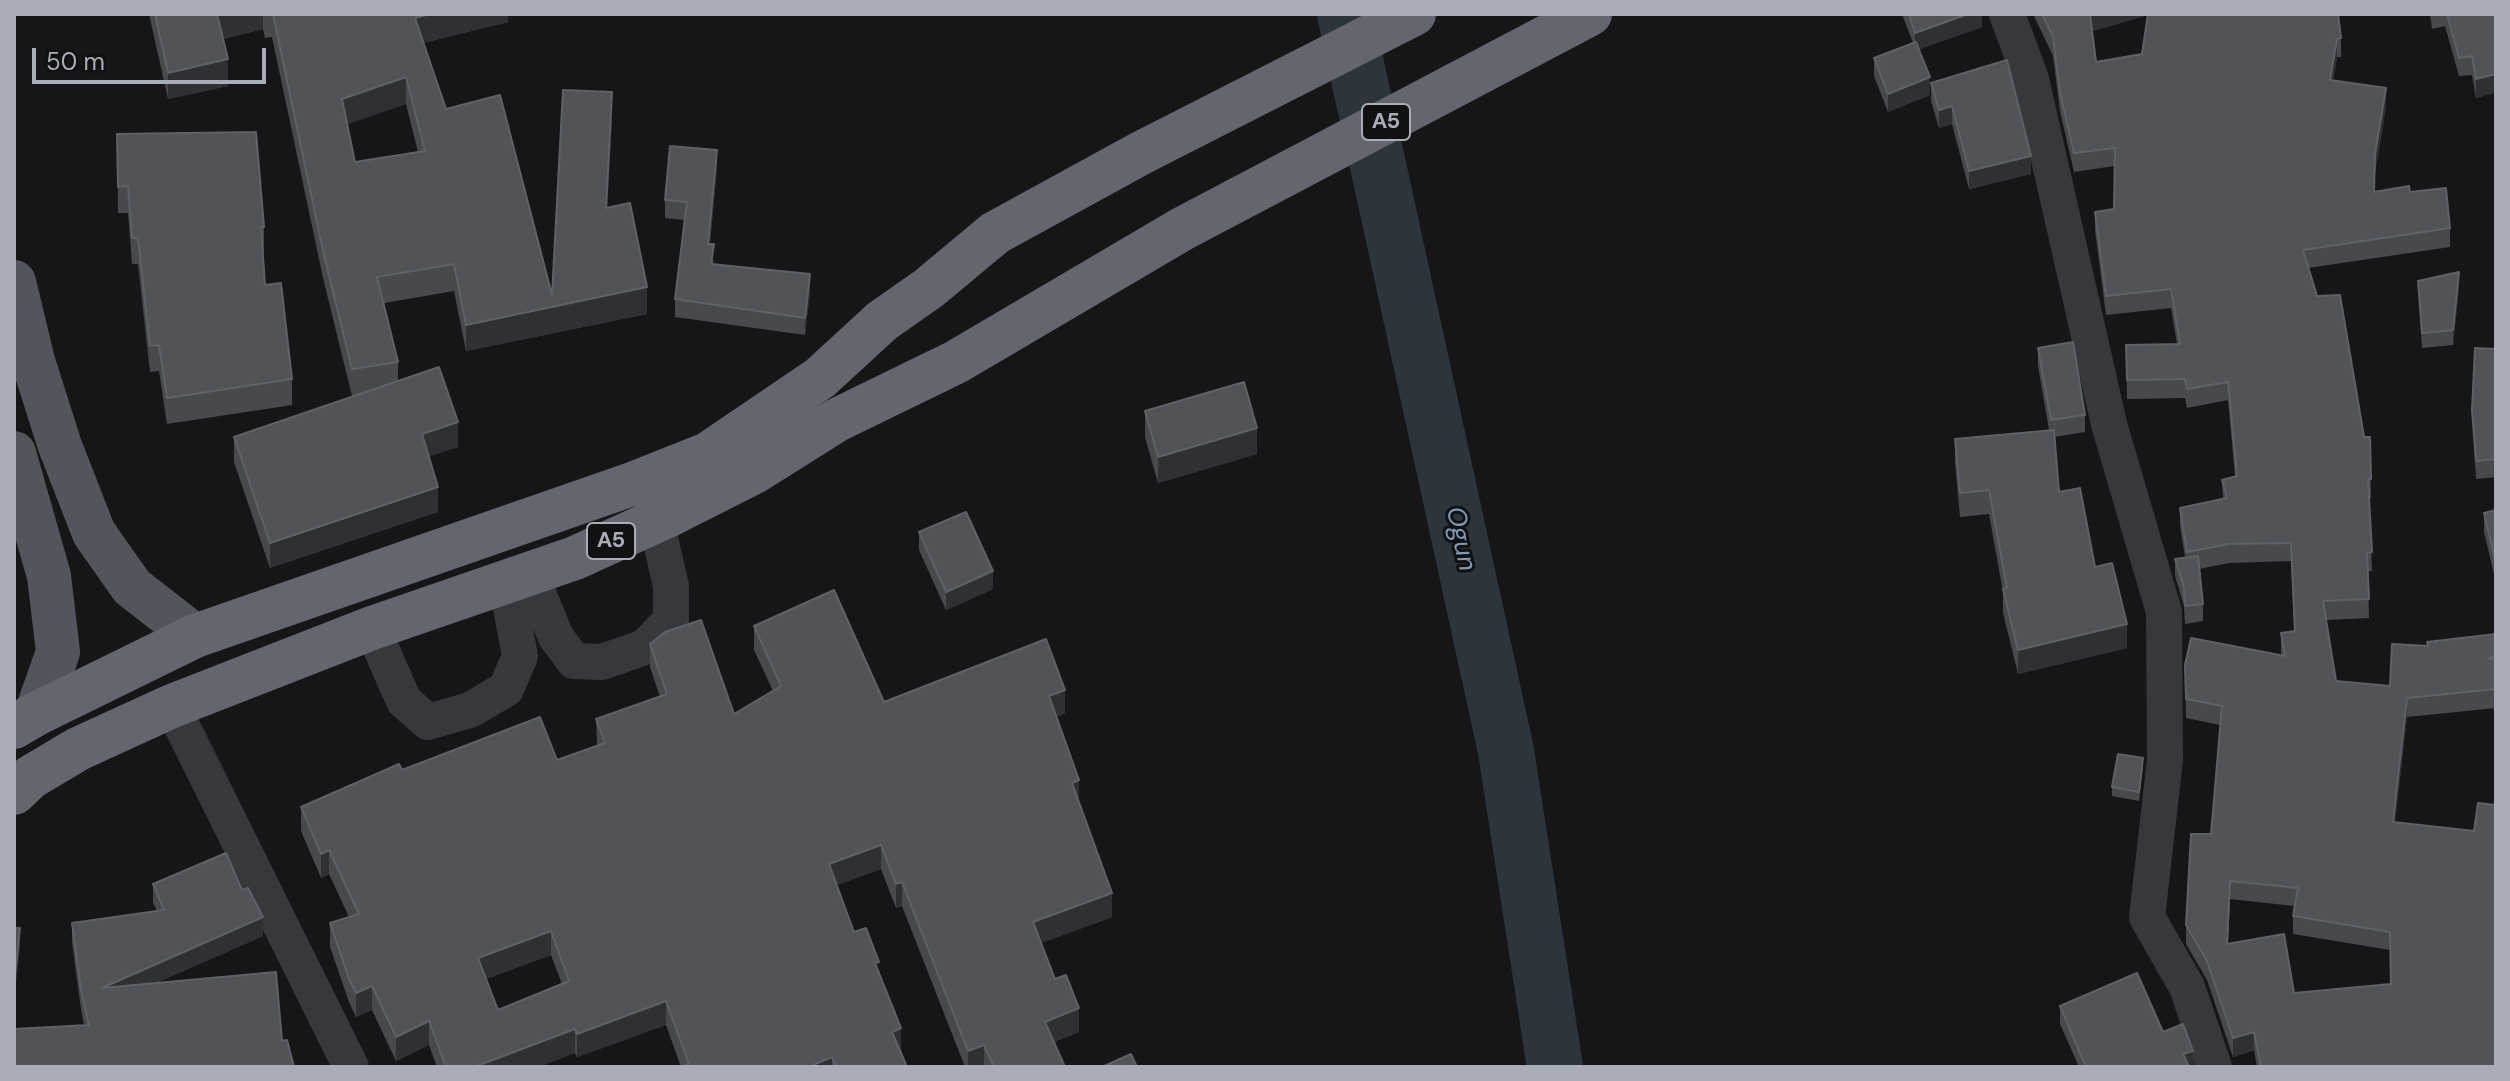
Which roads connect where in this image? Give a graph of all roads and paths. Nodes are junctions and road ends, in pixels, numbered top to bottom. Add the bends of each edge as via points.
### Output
1 (1414, 14) edge
2 (1590, 14) edge
3 (2007, 14) edge
4 (14, 282) edge
5 (14, 453) edge
6 (656, 521) junction
7 (518, 577) junction
8 (372, 628) junction
9 (195, 636) junction
10 (172, 706) junction
11 (25, 720) edge
12 (14, 793) edge
13 (351, 1067) edge
14 (2214, 1067) edge

1 - 9 highway, A5 via 995,233 882,321 820,378 708,454
2 - 6 highway, A5 via 1182,229 956,362 837,420 756,471
3 - 14 street via 2031,79 2109,424 2164,612 2165,760 2147,917 2187,987
4 - 9 main road via 60,446 94,533 132,587
5 - 11 main road via 49,576 58,652
6 - 7 highway, A5
6 - 7 street via 671,586 671,620 645,647 602,662 574,661
7 - 8 highway, A5
7 - 8 street via 520,656 506,689 470,710 428,722 404,701
8 - 10 highway, A5
9 - 11 highway, A5
10 - 12 highway, A5 via 78,749
10 - 13 street

